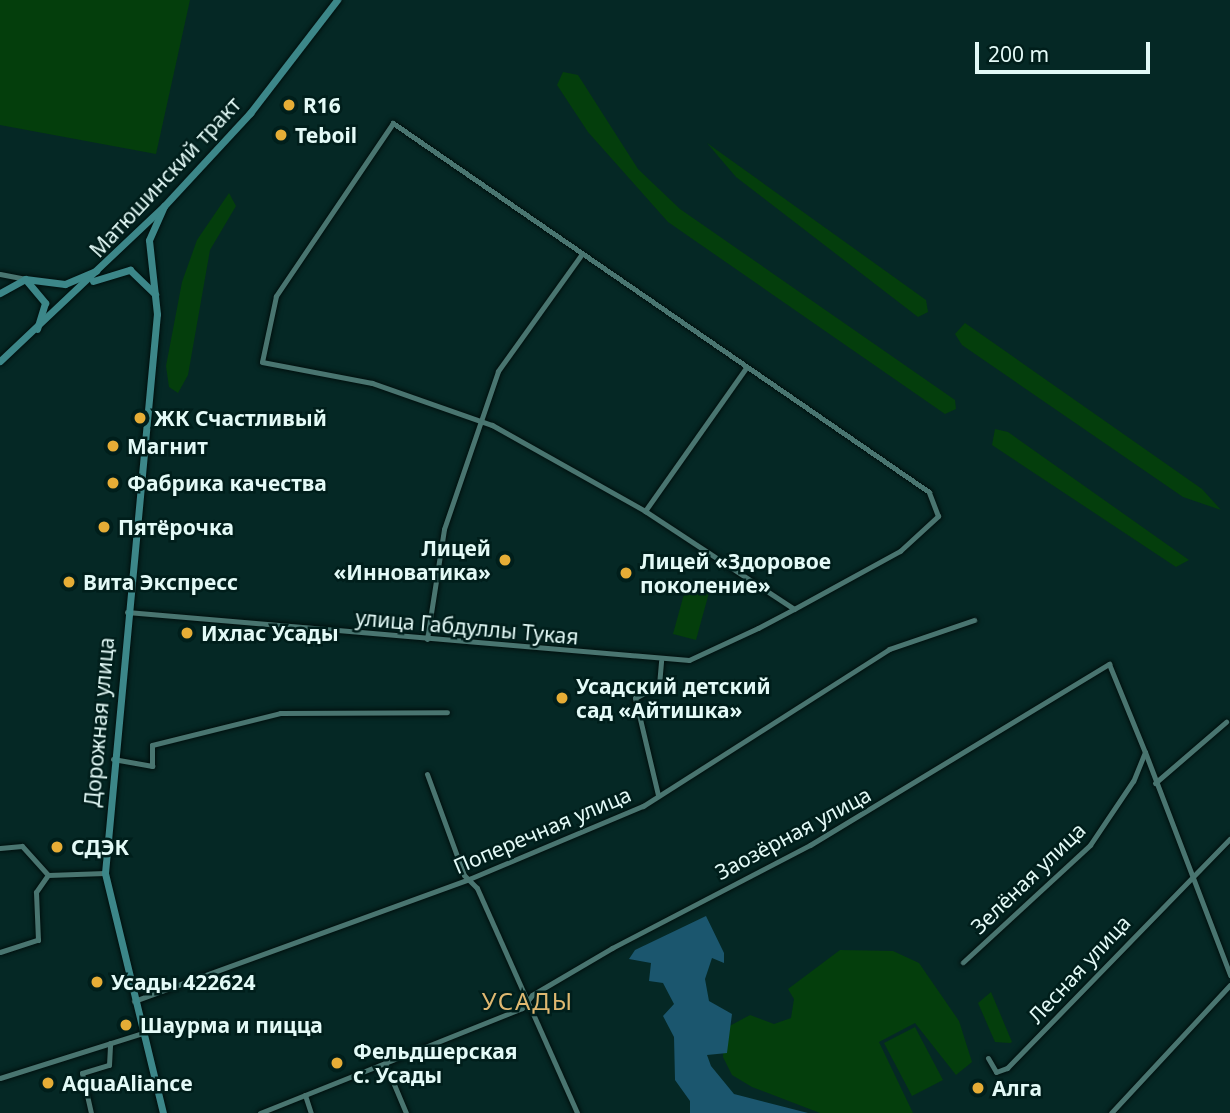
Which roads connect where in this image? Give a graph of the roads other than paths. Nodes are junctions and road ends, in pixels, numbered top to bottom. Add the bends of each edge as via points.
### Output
1 (337, 0) edge
2 (164, 206) junction
3 (581, 255) junction
4 (106, 265) junction
5 (0, 274) edge
6 (25, 279) junction
7 (89, 283) junction
8 (0, 293) edge
9 (156, 295) junction
10 (34, 336) junction
11 (0, 361) edge
12 (745, 369) junction
13 (480, 420) junction
14 (645, 511) junction
15 (794, 609) junction
16 (127, 612) junction
17 (974, 620) dead end
18 (427, 639) junction
19 (661, 661) junction
20 (447, 712) dead end
21 (1226, 722) dead end
22 (1145, 752) junction
23 (113, 759) junction
24 (426, 774) dead end
25 (1155, 783) junction
26 (657, 795) junction
27 (1230, 839) edge
28 (0, 848) edge
29 (1192, 872) junction
30 (105, 873) junction
31 (47, 875) junction
32 (468, 879) junction
33 (1227, 949) edge
34 (0, 952) edge
35 (963, 962) dead end
36 (1230, 975) edge
37 (1230, 985) edge
38 (527, 1000) junction
39 (134, 1001) junction
40 (143, 1033) junction
41 (110, 1043) junction
42 (988, 1058) dead end
43 (385, 1063) junction
44 (0, 1078) edge
45 (305, 1095) junction
46 (91, 1113) edge
47 (163, 1113) edge
48 (260, 1113) edge
49 (311, 1113) edge
50 (406, 1113) edge
51 (577, 1113) edge
52 (1111, 1113) edge

1 - 2 street, Матюшинский тракт via 275,82
2 - 4 street, Матюшинский тракт
2 - 9 street, Дорожная улица via 149,240
3 - 12 street
3 - 13 street via 498,371
3 - 13 street via 393,123 276,296 262,362 372,383
4 - 6 street via 65,284
4 - 7 street, Матюшинский тракт
5 - 6 street
6 - 8 street
6 - 10 street via 45,303
7 - 9 street via 130,270
7 - 10 street, Матюшинский тракт
9 - 16 street, Дорожная улица
10 - 11 street, Матюшинский тракт
12 - 14 street
12 - 15 street, улица Габдуллы Тукая via 938,503 939,516 917,540
13 - 14 street
13 - 18 street via 443,529
14 - 15 street
15 - 19 street, улица Габдуллы Тукая via 689,660
16 - 18 street, улица Габдуллы Тукая
16 - 23 street, Дорожная улица
17 - 26 street, Поперечная улица via 889,649
18 - 19 street, улица Габдуллы Тукая
19 - 26 street via 659,685 635,698
20 - 23 street via 280,713 152,745 152,766
21 - 25 street
22 - 25 street
22 - 35 street, Зелёная улица via 1090,845
22 - 38 street, Заозёрная улица via 1109,664 888,800
23 - 30 street, Дорожная улица
24 - 32 street
25 - 29 street
26 - 32 street, Поперечная улица
27 - 29 street
28 - 31 street via 22,846
29 - 33 street
29 - 42 street, Лесная улица via 1007,1068 996,1072
30 - 31 street
30 - 39 street, Дорожная улица
31 - 34 street via 36,892 38,940
32 - 38 street
32 - 39 street, Поперечная улица
33 - 36 street
37 - 52 street
38 - 43 street, Заозёрная улица
38 - 51 street
39 - 40 street, Дорожная улица
40 - 41 street
40 - 47 street, Дорожная улица
41 - 44 street
41 - 46 street via 109,1065 82,1073
43 - 45 street, Заозёрная улица
43 - 50 street
45 - 48 street, Заозёрная улица
45 - 49 street

